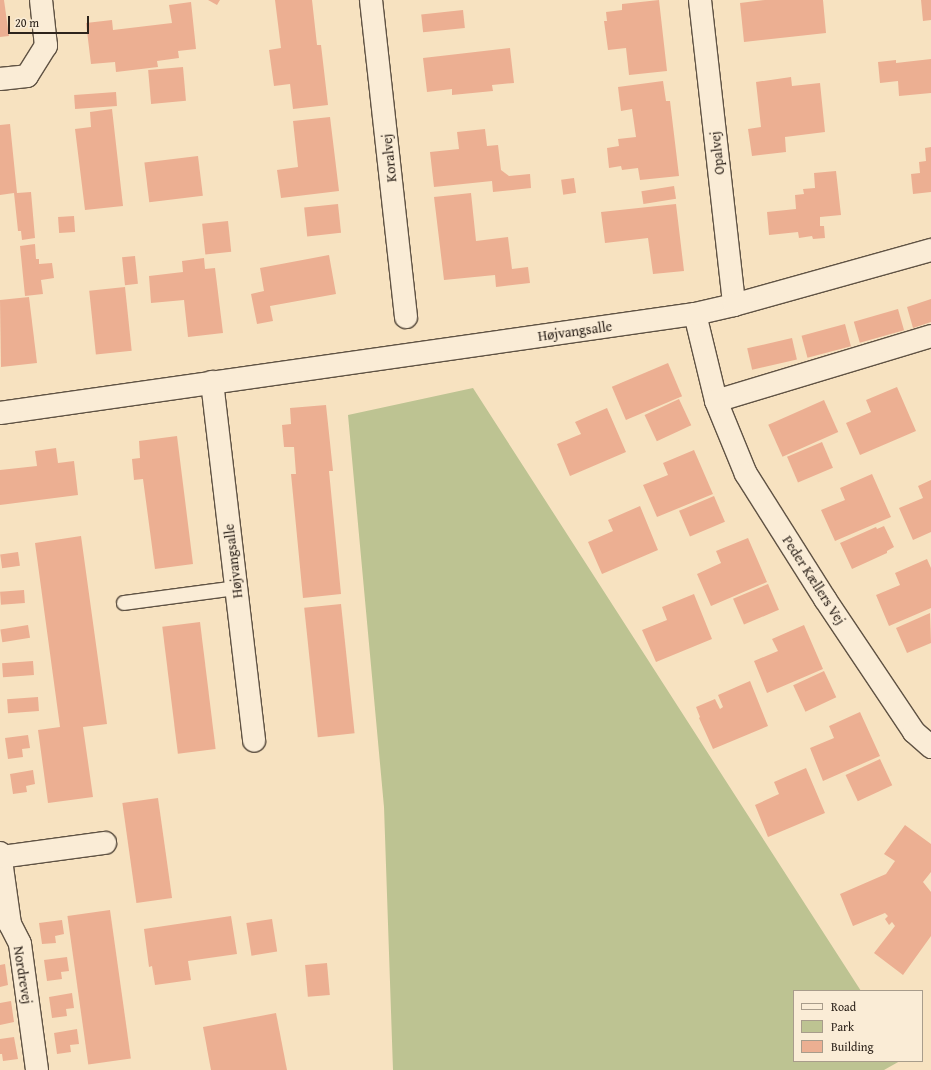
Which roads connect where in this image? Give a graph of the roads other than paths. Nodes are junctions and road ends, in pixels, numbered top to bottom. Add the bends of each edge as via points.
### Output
1 (41, 0) edge
2 (371, 0) edge
3 (700, 0) edge
4 (0, 79) edge
5 (931, 250) edge
6 (734, 305) junction
7 (695, 314) junction
8 (406, 317) dead end
9 (931, 336) edge
10 (212, 382) junction
11 (716, 400) junction
12 (0, 413) edge
13 (236, 588) junction
14 (124, 603) dead end
15 (254, 740) dead end
16 (931, 748) edge
17 (105, 843) dead end
18 (0, 855) edge
19 (37, 1070) edge

1 - 4 street via 46,46 27,76
2 - 8 street, Koralvej
3 - 6 street, Opalvej
5 - 6 street, Højvangsalle
6 - 7 street, Højvangsalle
7 - 10 street, Højvangsalle
7 - 11 street, Peder Kællers Vej
9 - 11 street
10 - 12 street, Højvangsalle
10 - 13 street, Højvangsalle
11 - 16 street, Peder Kællers Vej via 746,474 825,599 914,732
13 - 14 lane
13 - 15 street, Højvangsalle
17 - 18 street, Nordrevej
18 - 19 street, Nordrevej via 10,924 20,944

